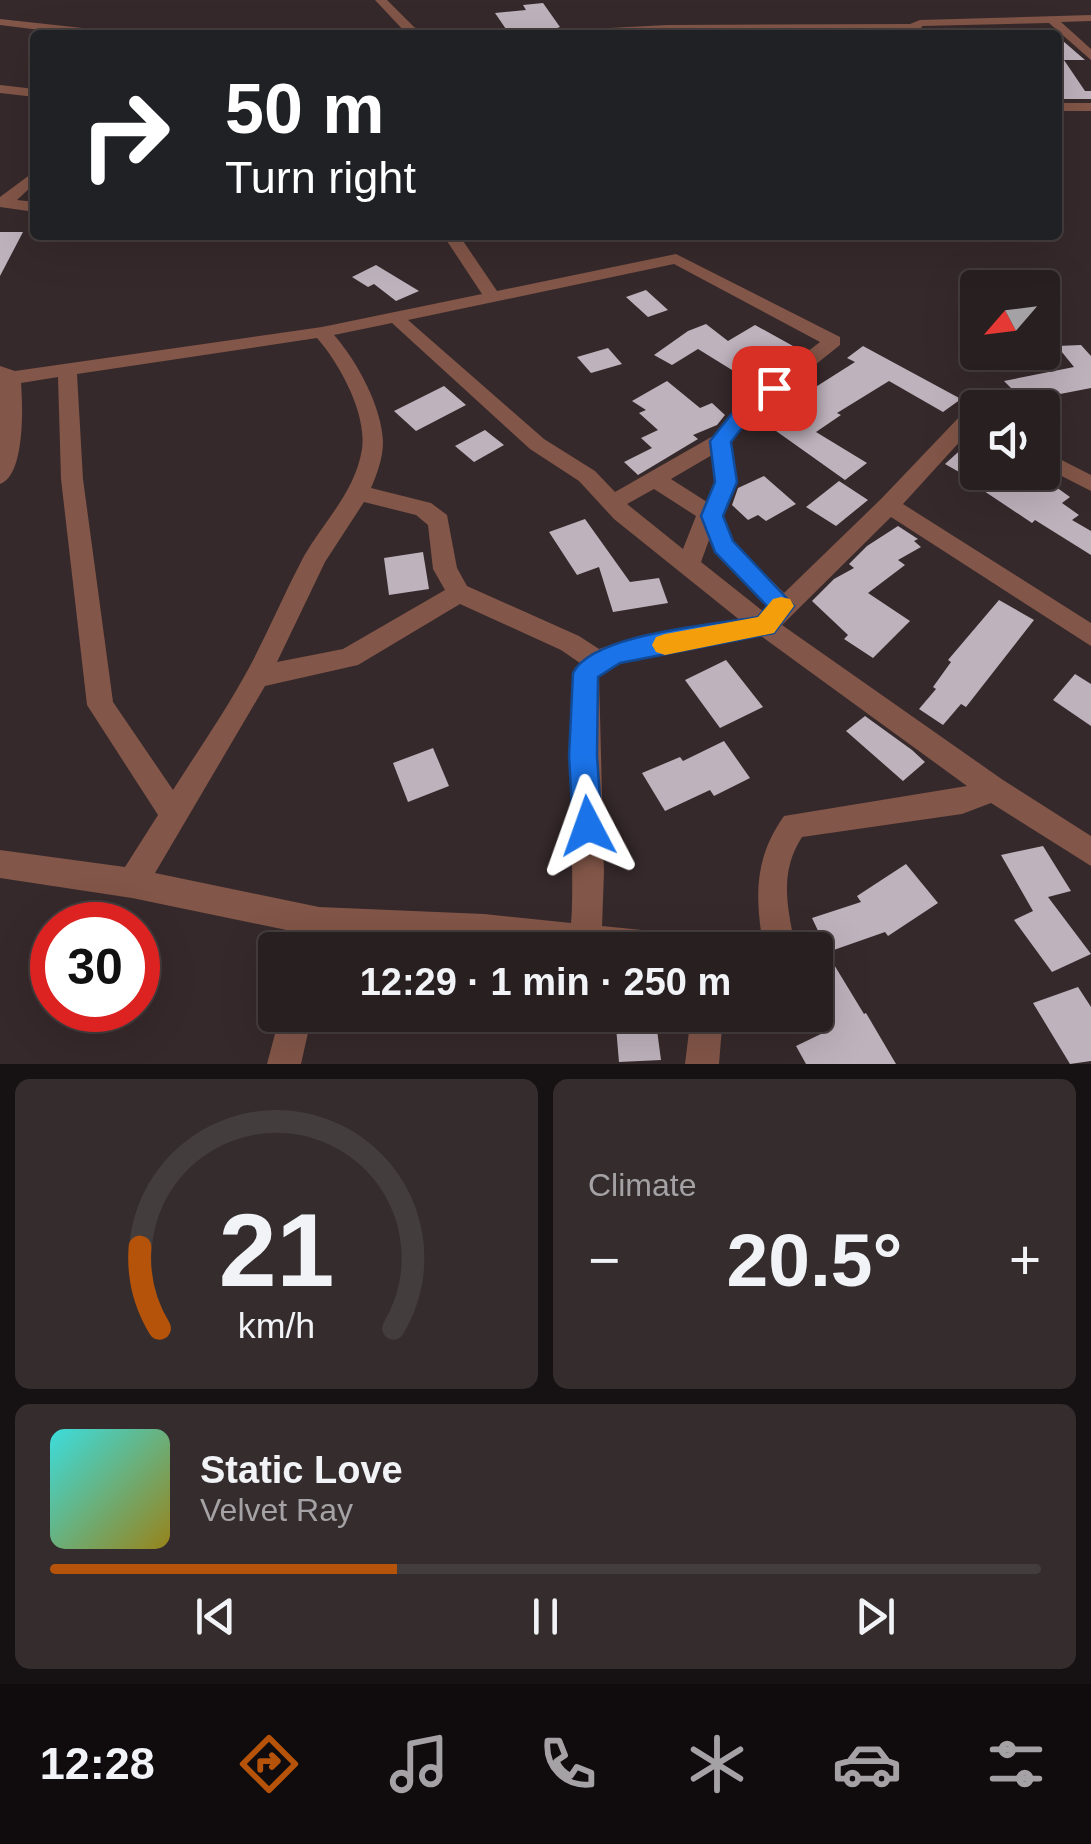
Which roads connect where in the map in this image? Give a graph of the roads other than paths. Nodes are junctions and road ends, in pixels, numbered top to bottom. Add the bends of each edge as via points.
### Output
1 (381, 0) edge
2 (1091, 18) edge
3 (0, 22) edge
4 (1054, 22) junction
5 (68, 30) edge
6 (410, 30) edge
7 (648, 30) edge
8 (790, 30) edge
9 (916, 30) edge
10 (1091, 56) edge
11 (0, 89) edge
12 (30, 92) edge
13 (1062, 107) edge
14 (1091, 107) edge
15 (30, 179) edge
16 (2, 203) edge
17 (30, 206) edge
18 (453, 240) edge
19 (491, 294) junction
20 (394, 315) junction
21 (322, 332) junction
22 (67, 367) junction
23 (6, 373) edge
24 (960, 430) edge
25 (720, 441) junction
26 (1060, 467) edge
27 (0, 476) edge
28 (655, 479) junction
29 (1091, 484) edge
30 (359, 494) junction
31 (612, 503) junction
32 (889, 505) junction
33 (710, 515) junction
34 (688, 565) junction
35 (458, 593) junction
36 (774, 616) junction
37 (1091, 636) edge
38 (598, 661) junction
39 (257, 678) junction
40 (993, 789) junction
41 (174, 814) junction
42 (1091, 852) edge
43 (0, 864) edge
44 (132, 883) junction
45 (301, 932) edge
46 (586, 932) edge
47 (777, 932) edge
48 (292, 1032) edge
49 (705, 1032) edge
50 (284, 1064) edge
51 (702, 1064) edge

1 - 6 street
2 - 4 street
3 - 5 street
4 - 9 street via 929,22
4 - 10 street
7 - 8 street
11 - 12 street
13 - 14 street
15 - 16 street
16 - 17 street
18 - 19 street
19 - 20 street
19 - 25 street via 676,258 833,340 744,411
20 - 21 street
20 - 31 street via 508,420 587,476
21 - 22 street
21 - 30 street via 342,355 371,423 373,446
22 - 23 street
22 - 41 street via 72,479 100,704
23 - 27 street via 12,446
24 - 32 street
25 - 28 street
25 - 33 street via 726,482
26 - 29 street
28 - 31 street
28 - 33 street
30 - 35 street via 423,509 439,521 445,569
30 - 39 street via 315,558
31 - 34 street
32 - 36 street
32 - 37 street
33 - 34 street
33 - 36 street via 723,546
34 - 36 street
35 - 38 street
35 - 39 street via 348,658
36 - 38 street
36 - 40 street
38 - 46 street via 586,673 584,708
39 - 41 street
40 - 42 street
40 - 47 street via 962,801 794,824 778,846 768,884
41 - 44 street
43 - 44 street
44 - 45 street
48 - 50 street
49 - 51 street

